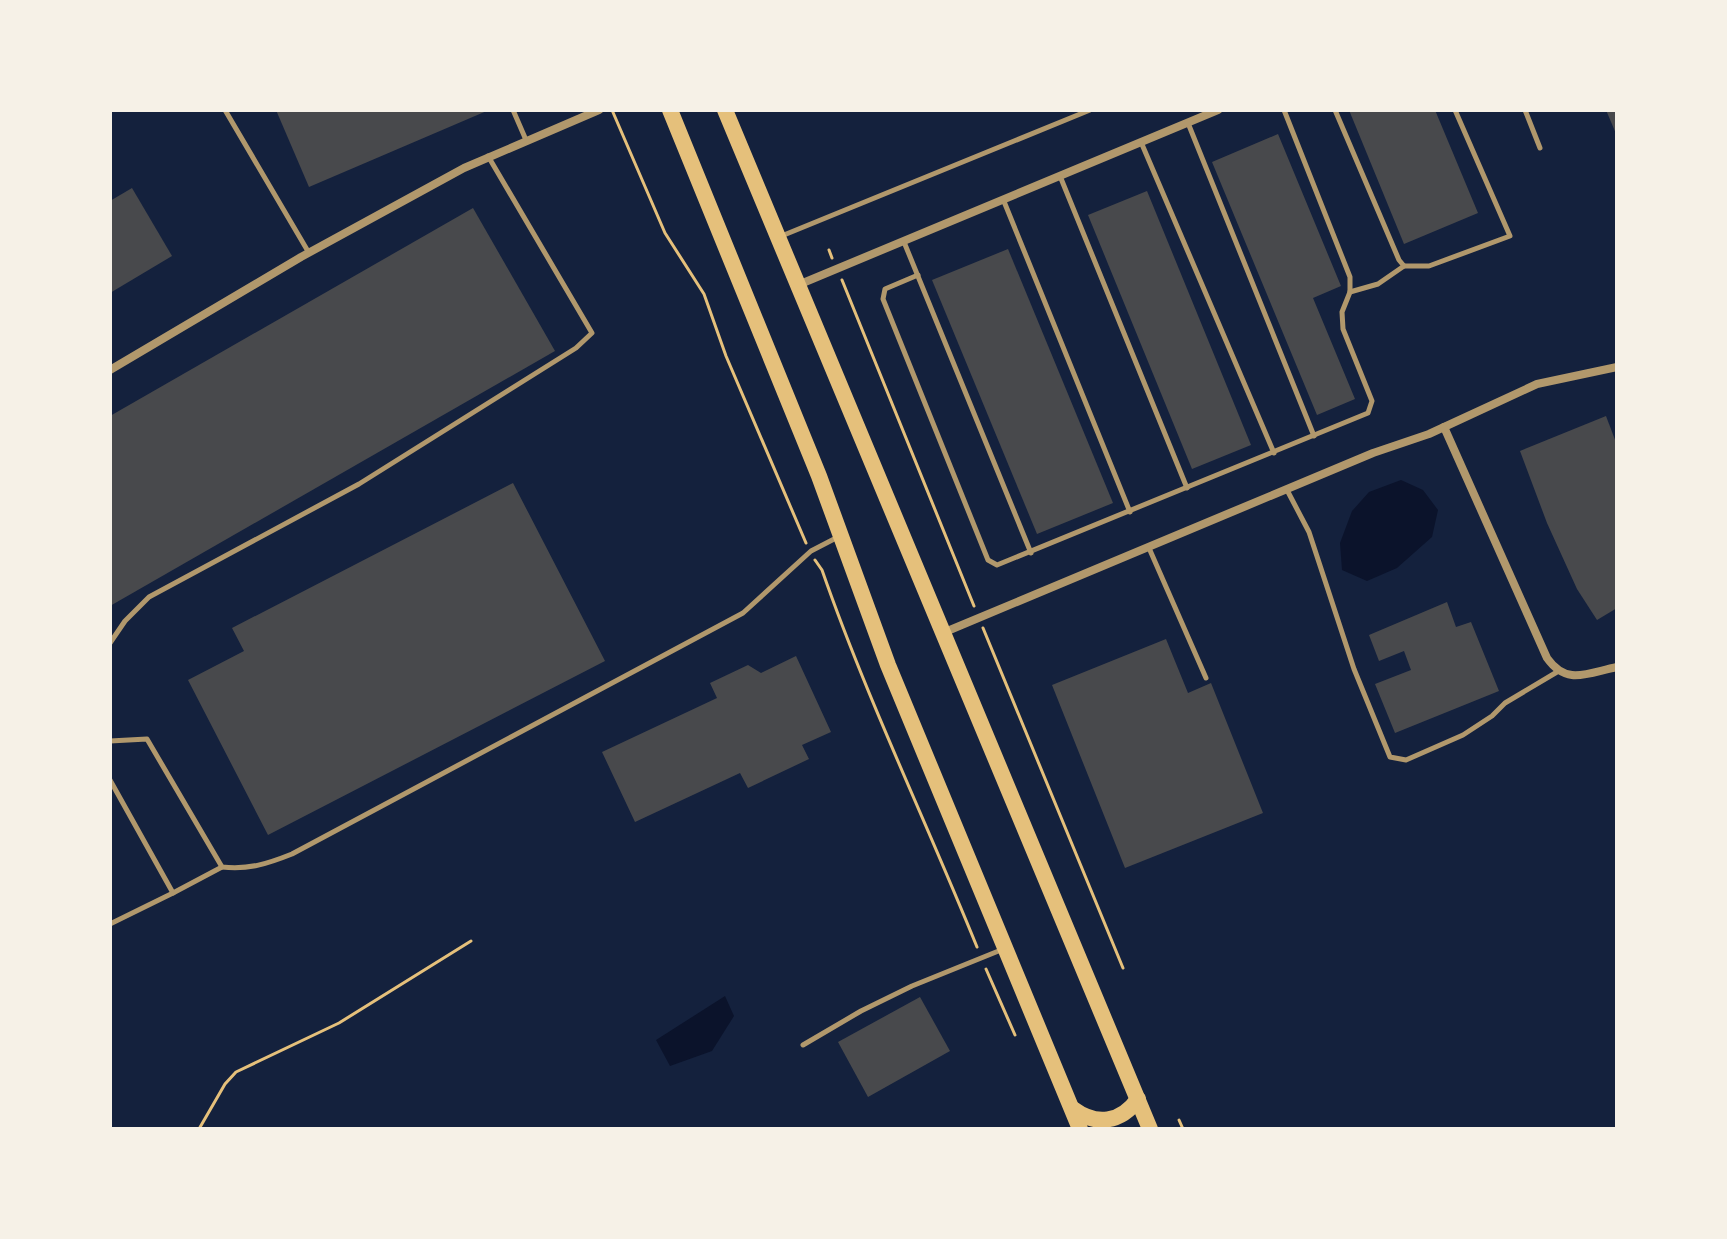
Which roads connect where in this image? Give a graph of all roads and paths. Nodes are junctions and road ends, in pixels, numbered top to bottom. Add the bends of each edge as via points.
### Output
1 (225, 110) edge
2 (513, 110) edge
3 (599, 110) edge
4 (612, 110) edge
5 (670, 110) edge
6 (725, 110) edge
7 (1090, 110) edge
8 (1218, 110) edge
9 (1284, 110) edge
10 (1335, 110) edge
11 (1455, 110) edge
12 (1525, 110) edge
13 (1188, 123) junction
14 (526, 140) junction
15 (1141, 142) junction
16 (1540, 148) dead end
17 (488, 156) junction
18 (1060, 176) junction
19 (1003, 199) junction
20 (777, 237) junction
21 (903, 241) junction
22 (829, 250) dead end
23 (309, 253) junction
24 (832, 258) dead end
25 (1404, 266) junction
26 (918, 275) junction
27 (841, 279) dead end
28 (797, 285) junction
29 (1350, 292) junction
30 (1617, 367) edge
31 (110, 370) edge
32 (1444, 427) junction
33 (1314, 436) junction
34 (1274, 453) junction
35 (1187, 488) junction
36 (1287, 489) junction
37 (1130, 512) junction
38 (841, 536) junction
39 (1149, 547) junction
40 (811, 551) junction
41 (1031, 553) junction
42 (974, 604) dead end
43 (945, 632) junction
44 (985, 633) dead end
45 (110, 643) edge
46 (1617, 667) edge
47 (1557, 672) junction
48 (1206, 678) dead end
49 (110, 741) edge
50 (110, 780) edge
51 (222, 867) junction
52 (173, 893) junction
53 (110, 924) edge
54 (471, 941) dead end
55 (1006, 949) junction
56 (982, 958) junction
57 (1123, 968) dead end
58 (1015, 1035) dead end
59 (803, 1045) dead end
60 (1138, 1099) junction
61 (1071, 1108) junction
62 (1179, 1120) dead end
63 (199, 1129) edge
64 (1080, 1129) edge
65 (1150, 1129) edge
66 (1183, 1129) edge

1 - 23 lane
2 - 14 lane
3 - 14 street
4 - 40 path via 665,233 704,294
5 - 38 main road
6 - 20 main road
7 - 20 lane
8 - 13 street
9 - 29 lane via 1350,277
10 - 25 lane
11 - 25 lane via 1510,236 1429,266
12 - 16 lane
13 - 15 street
13 - 33 lane
14 - 17 street
15 - 18 street
15 - 34 lane
17 - 23 street
17 - 45 lane via 592,333 359,484 149,597
18 - 19 street
18 - 35 lane
19 - 21 street
19 - 37 lane
20 - 28 main road
21 - 26 lane
21 - 28 street
22 - 24 path
23 - 31 street
25 - 29 lane via 1378,284
26 - 41 lane
26 - 41 lane via 885,289 883,299 976,531 988,560 997,565
27 - 42 path
28 - 43 main road
29 - 33 lane via 1342,312 1343,329 1372,401 1368,413
30 - 32 street via 1537,384
32 - 36 street
32 - 47 street
33 - 34 lane
34 - 35 lane
35 - 37 lane
36 - 39 street
36 - 47 lane via 1309,532 1354,669 1390,757 1406,760 1463,735
37 - 41 lane
38 - 40 lane
38 - 55 main road via 894,680
39 - 43 street
39 - 48 lane
40 - 51 lane via 743,613 292,854 245,870
40 - 56 path
43 - 60 main road
44 - 57 path
46 - 47 street via 1572,676
49 - 51 lane via 147,739
50 - 52 lane
51 - 52 lane
52 - 53 lane
54 - 63 path via 339,1023 236,1072
55 - 56 lane
55 - 61 main road
56 - 58 path
56 - 59 lane via 887,998
60 - 61 main road via 1124,1114 1104,1120 1085,1118
60 - 65 main road
61 - 64 main road
62 - 66 path

